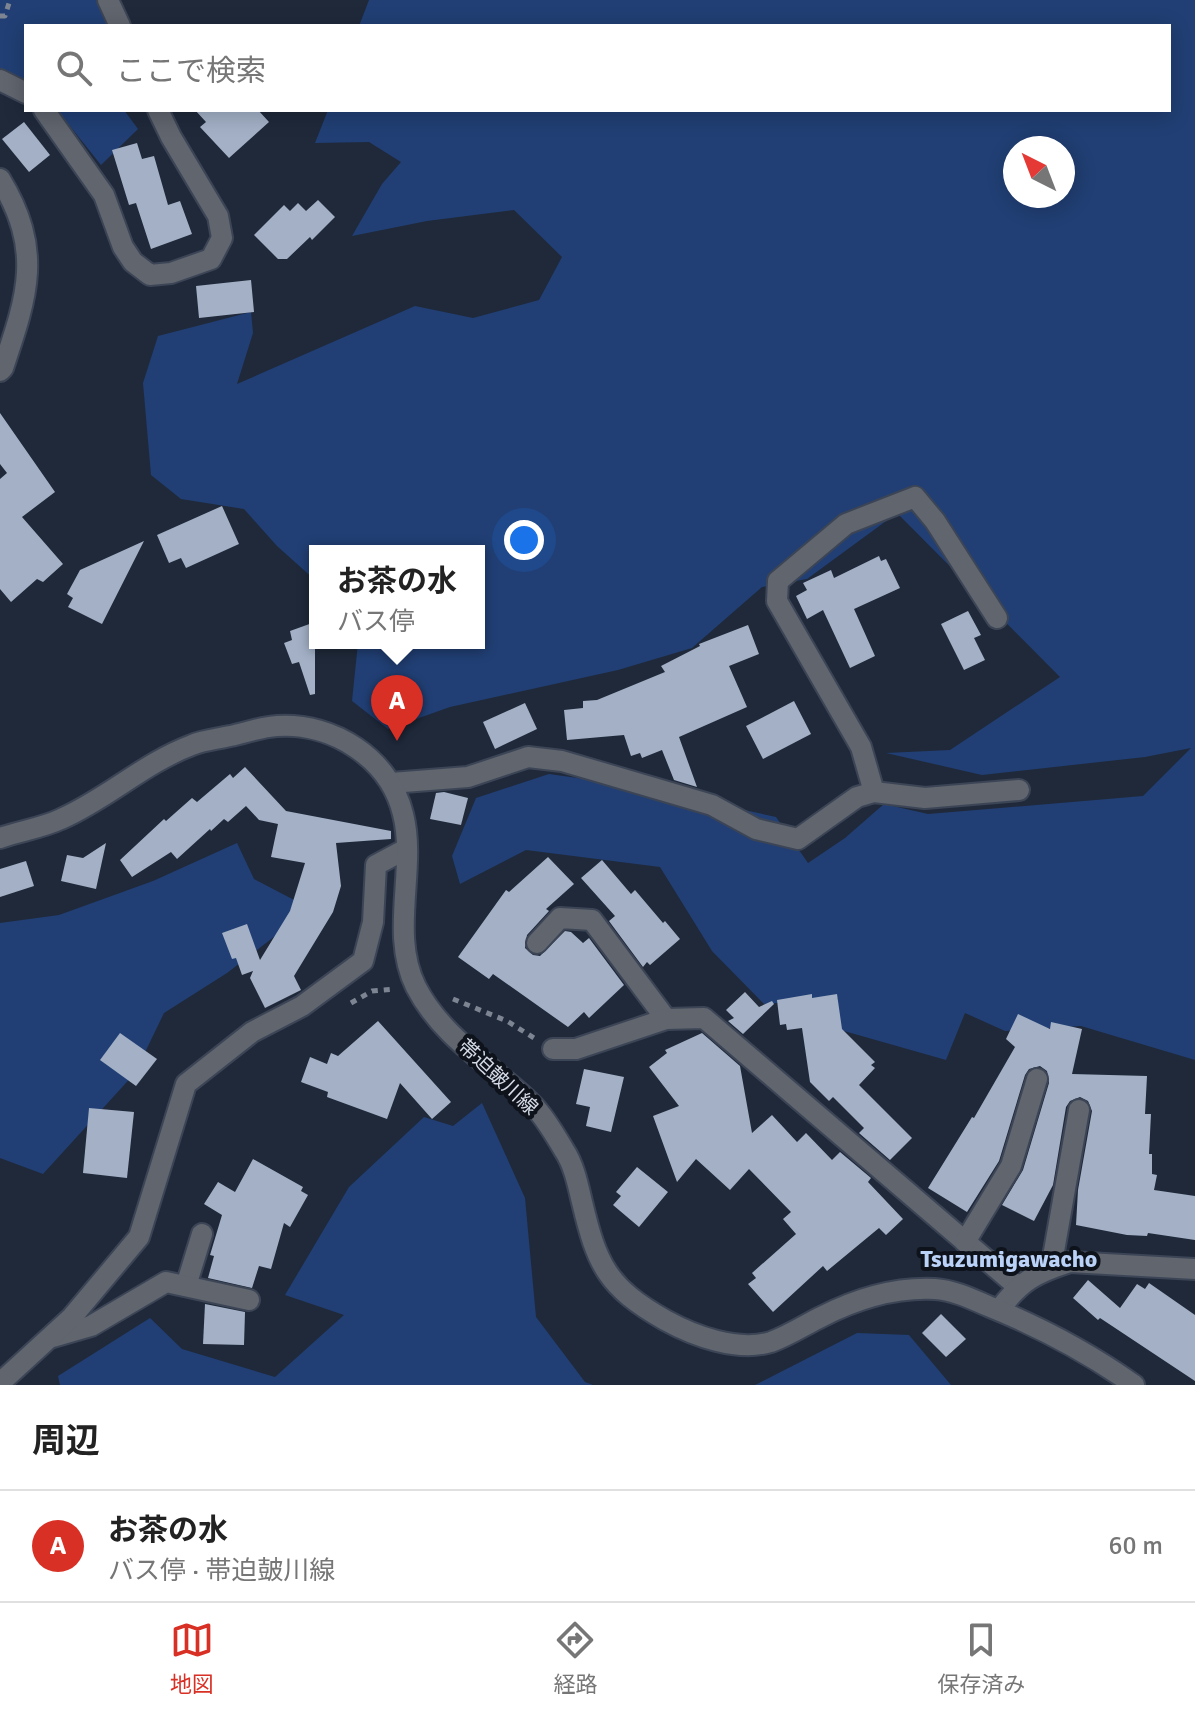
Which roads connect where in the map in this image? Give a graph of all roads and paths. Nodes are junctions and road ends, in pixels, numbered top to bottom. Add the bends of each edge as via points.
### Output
1 (10, 0) edge
2 (108, 0) edge
3 (0, 16) edge
4 (119, 24) edge
5 (0, 80) edge
6 (24, 92) edge
7 (45, 112) edge
8 (159, 112) edge
9 (0, 179) edge
10 (0, 371) edge
11 (997, 618) dead end
12 (391, 783) junction
13 (1019, 790) dead end
14 (874, 792) junction
15 (0, 838) edge
16 (406, 849) junction
17 (537, 943) dead end
18 (448, 997) dead end
19 (666, 1019) junction
20 (553, 1049) joint
21 (1037, 1079) dead end
22 (1079, 1110) dead end
23 (202, 1234) dead end
24 (965, 1242) junction
25 (1051, 1268) junction
26 (1195, 1269) edge
27 (186, 1286) junction
28 (1017, 1286) junction
29 (249, 1300) dead end
30 (999, 1310) junction
31 (49, 1338) junction
32 (0, 1383) edge
33 (1134, 1385) edge

1 - 3 path via 5,16
2 - 4 street
5 - 6 street
7 - 8 street via 104,195 123,247 150,275 211,259 222,238 218,216
9 - 10 street via 22,220 27,256 25,304
11 - 14 street via 915,497 846,524 778,581 777,601 861,747
12 - 14 street via 468,777 528,757 562,761 712,805 756,829 798,839 857,797
12 - 15 street, 帯迫皷川線 via 350,743 310,729 277,726 193,744 61,819
12 - 16 street, 帯迫皷川線 via 404,815
13 - 14 street via 925,798
16 - 30 street, 帯迫皷川線 via 403,909 415,985 436,1018 535,1107 551,1130 567,1154 595,1252 629,1297 699,1335 752,1345 772,1342 838,1308 899,1291 938,1289
16 - 31 street via 376,865 373,922 363,961 302,1006 252,1032 186,1084 139,1237
17 - 19 street via 560,918 592,920
18 - 20 path via 507,1021
19 - 20 street via 576,1049
19 - 24 street via 704,1018
21 - 24 street via 1011,1166
22 - 25 street
23 - 27 street
24 - 28 street
25 - 26 street via 1070,1262
25 - 28 street
27 - 29 street
27 - 31 street via 166,1282 91,1326
28 - 30 street
30 - 33 street, 帯迫皷川線 via 1068,1343
31 - 32 street

